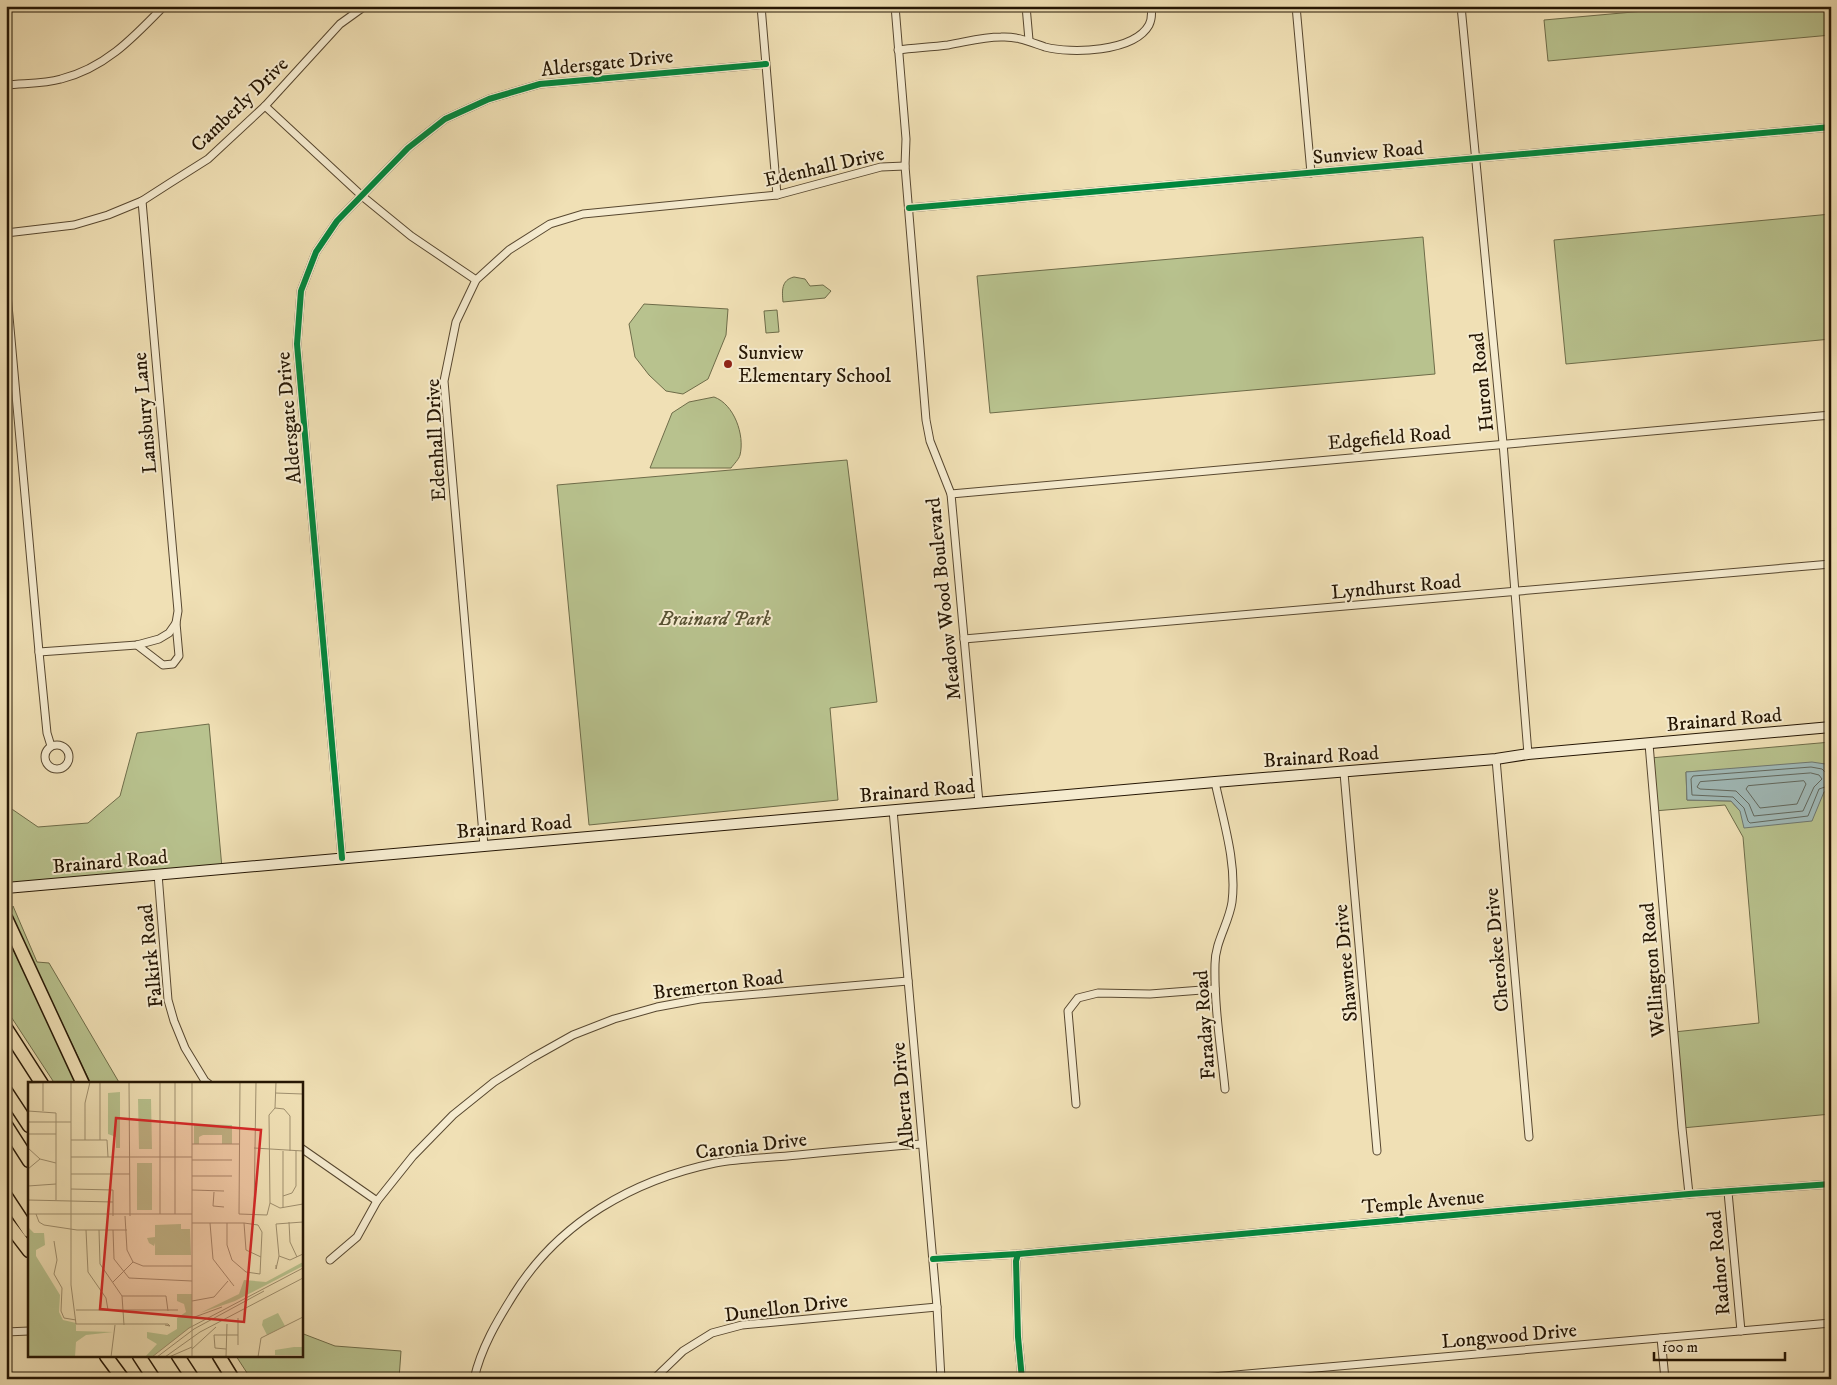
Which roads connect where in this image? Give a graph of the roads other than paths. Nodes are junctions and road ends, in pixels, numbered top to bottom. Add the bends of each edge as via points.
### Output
1 (164, 6) edge
2 (365, 6) edge
3 (761, 6) edge
4 (895, 6) edge
5 (1026, 6) edge
6 (1296, 6) edge
7 (1461, 6) edge
8 (1151, 9) edge
9 (1029, 40) junction
10 (898, 50) junction
11 (766, 64) junction
12 (6, 85) edge
13 (265, 106) junction
14 (1831, 127) edge
15 (1475, 158) junction
16 (905, 166) junction
17 (1311, 174) junction
18 (777, 195) junction
19 (362, 196) junction
20 (142, 200) junction
21 (909, 208) junction
22 (6, 233) edge
23 (476, 280) junction
24 (6, 283) edge
25 (1831, 415) edge
26 (1503, 444) junction
27 (951, 494) junction
28 (1831, 564) edge
29 (1514, 592) junction
30 (176, 623) junction
31 (168, 633) junction
32 (178, 636) junction
33 (964, 639) junction
34 (137, 645) junction
35 (39, 652) junction
36 (1831, 727) edge
37 (1649, 744) junction
38 (51, 746) dead end
39 (1528, 754) junction
40 (1496, 759) junction
41 (1344, 773) junction
42 (1215, 782) junction
43 (979, 802) junction
44 (893, 810) junction
45 (484, 846) junction
46 (342, 858) junction
47 (158, 874) junction
48 (6, 888) edge
49 (6, 918) edge
50 (908, 981) junction
51 (1215, 989) junction
52 (6, 1028) edge
53 (41, 1082) edge
54 (82, 1082) edge
55 (206, 1082) edge
56 (1225, 1089) dead end
57 (6, 1092) edge
58 (1076, 1104) dead end
59 (6, 1125) edge
60 (28, 1125) edge
61 (1529, 1137) dead end
62 (922, 1144) junction
63 (302, 1149) edge
64 (1377, 1152) dead end
65 (28, 1159) edge
66 (1831, 1184) edge
67 (1728, 1192) junction
68 (1689, 1194) junction
69 (6, 1196) edge
70 (377, 1201) junction
71 (6, 1221) edge
72 (28, 1229) edge
73 (28, 1251) edge
74 (1018, 1254) junction
75 (330, 1260) dead end
76 (933, 1260) junction
77 (937, 1307) junction
78 (1831, 1323) edge
79 (28, 1331) edge
80 (1741, 1331) junction
81 (6, 1332) edge
82 (1661, 1338) junction
83 (109, 1358) edge
84 (140, 1358) edge
85 (179, 1358) edge
86 (220, 1358) edge
87 (224, 1358) edge
88 (123, 1379) edge
89 (154, 1379) edge
90 (193, 1379) edge
91 (234, 1379) edge
92 (474, 1379) edge
93 (654, 1379) edge
94 (941, 1379) edge
95 (1022, 1379) edge
96 (1190, 1379) edge
97 (1665, 1379) edge

1 - 12 street via 129,42 85,71 59,80
2 - 13 street, Camberly Drive via 340,24
3 - 11 street
4 - 10 street, Meadow Wood Boulevard
5 - 9 street
6 - 17 street
7 - 15 street, Huron Road
8 - 9 street via 1149,26 1142,33 1109,47 1070,50 1046,47
9 - 10 street via 1003,36
10 - 16 street, Meadow Wood Boulevard via 906,139
11 - 18 street
11 - 19 street, Aldersgate Drive via 540,84 489,99 445,119 408,148
13 - 19 street
13 - 20 street, Camberly Drive via 208,159
14 - 15 street, Sunview Road
15 - 17 street, Sunview Road
15 - 26 street, Huron Road
16 - 18 street, Edenhall Drive via 880,167
16 - 21 street, Meadow Wood Boulevard
17 - 21 street, Sunview Road
18 - 23 street, Edenhall Drive via 583,214 550,224 509,250
19 - 23 street via 411,236
19 - 46 street, Aldersgate Drive via 337,221 316,252 301,291 297,344
20 - 22 street, Camberly Drive via 74,225
20 - 30 street, Lansbury Lane via 178,612
21 - 27 street, Meadow Wood Boulevard via 926,420 933,449
23 - 45 street, Edenhall Drive via 456,322 444,381
24 - 35 street
25 - 26 street, Edgefield Road
26 - 27 street, Edgefield Road
26 - 29 street, Huron Road
27 - 33 street, Meadow Wood Boulevard
28 - 29 street, Lyndhurst Road
29 - 33 street, Lyndhurst Road
29 - 39 street, Huron Road
30 - 31 street
30 - 32 street, Lansbury Lane
31 - 32 street
31 - 34 street via 160,639
32 - 34 street, Lansbury Lane via 179,656 168,666
33 - 43 street, Meadow Wood Boulevard
34 - 35 street
35 - 38 street
36 - 37 main road, Brainard Road
37 - 39 main road, Brainard Road
37 - 68 street, Wellington Road
39 - 40 main road, Brainard Road
40 - 41 main road, Brainard Road
40 - 61 street, Cherokee Drive
41 - 42 main road, Brainard Road
41 - 64 street, Shawnee Drive
42 - 43 main road, Brainard Road
42 - 51 street, Faraday Road via 1229,844 1233,887 1232,904 1214,962
43 - 44 main road, Brainard Road
44 - 45 main road, Brainard Road
44 - 50 street, Alberta Drive
45 - 46 main road, Brainard Road
46 - 47 main road, Brainard Road
47 - 48 main road, Brainard Road
47 - 55 street, Falkirk Road via 168,1000 184,1048
49 - 54 highway
50 - 62 street, Alberta Drive
50 - 70 street, Bremerton Road via 700,999 657,1007 574,1035 494,1082 453,1115 413,1156
51 - 56 street, Faraday Road
51 - 58 street via 1150,994 1098,993 1078,998 1068,1010
52 - 53 highway
57 - 60 highway
59 - 65 highway
62 - 76 street, Alberta Drive
62 - 92 street, Caronia Drive via 716,1163 643,1184 568,1232 546,1252 521,1282 494,1325
63 - 70 street
66 - 67 street, Temple Avenue
67 - 68 street, Temple Avenue
67 - 80 street, Radnor Road
68 - 74 street, Temple Avenue
69 - 72 highway
70 - 75 street, Bremerton Road via 357,1237
71 - 73 highway
74 - 76 street, Temple Avenue
74 - 95 street via 1018,1337
76 - 77 street, Alberta Drive
77 - 93 street, Dunellon Drive via 742,1325 712,1333 682,1351
77 - 94 street, Alberta Drive
78 - 80 street, Longwood Drive
79 - 81 street
80 - 82 street, Longwood Drive
82 - 96 street, Longwood Drive
82 - 97 street
83 - 88 highway
84 - 89 highway
85 - 90 highway
86 - 91 highway
87 - 91 highway

